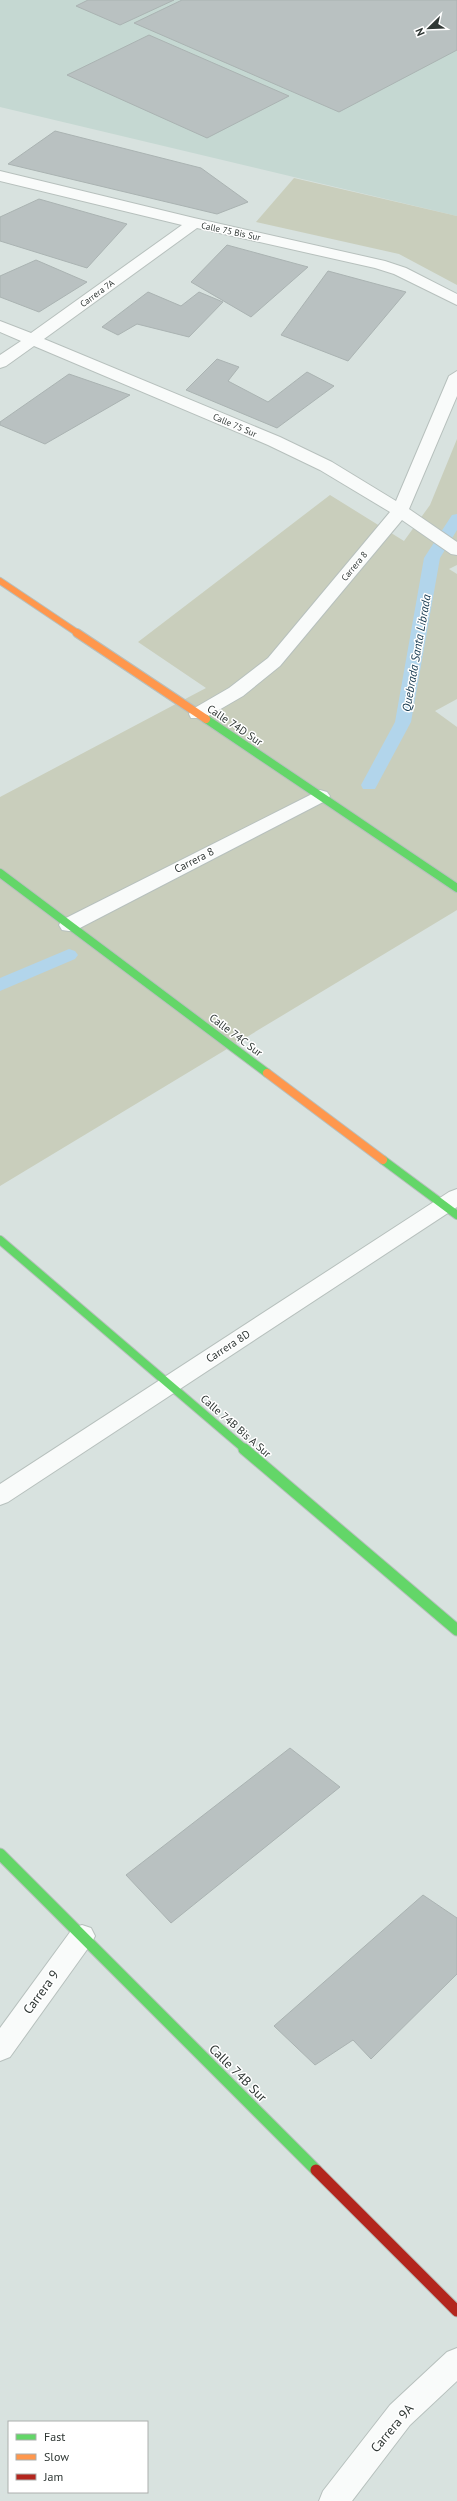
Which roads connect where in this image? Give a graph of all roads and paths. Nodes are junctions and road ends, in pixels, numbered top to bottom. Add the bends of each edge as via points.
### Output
1 (0, 176) edge
2 (194, 223) junction
3 (457, 300) edge
4 (0, 326) edge
5 (33, 340) junction
6 (0, 363) edge
7 (457, 376) edge
8 (400, 511) junction
9 (457, 550) edge
10 (0, 581) edge
11 (198, 714) junction
12 (320, 796) junction
13 (0, 873) edge
14 (457, 888) edge
15 (69, 925) junction
16 (453, 1206) edge
17 (0, 1240) edge
18 (170, 1385) junction
19 (0, 1496) edge
20 (457, 1630) edge
21 (0, 1854) edge
22 (82, 1936) junction
23 (0, 2049) edge
24 (457, 2311) edge
25 (457, 2362) edge
26 (334, 2501) edge

1 - 2 street, Calle 75 Bis Sur
2 - 3 street, Calle 75 Bis Sur via 379,264 400,271
2 - 5 street, Carrera 7A
4 - 5 street, Calle 75 Sur
5 - 6 street, Carrera 7A
5 - 8 street, Calle 75 Sur via 274,441 326,466
7 - 8 street, Carrera 8
8 - 9 street, Calle 75 Sur
8 - 11 street, Carrera 8 via 274,662 236,692
10 - 11 street, Calle 74D Sur
11 - 12 street, Calle 74D Sur
12 - 14 street, Calle 74D Sur
12 - 15 street, Carrera 8
13 - 15 street, Calle 74C Sur
15 - 16 street, Calle 74C Sur
16 - 18 street, Carrera 8D
17 - 18 street, Calle 74B Bis A Sur
18 - 19 street, Carrera 8D
18 - 20 street, Calle 74B Bis A Sur
21 - 22 street, Calle 74B Sur
22 - 23 street, Carrera 9
22 - 24 street, Calle 74B Sur
25 - 26 street, Carrera 9A via 400,2415

